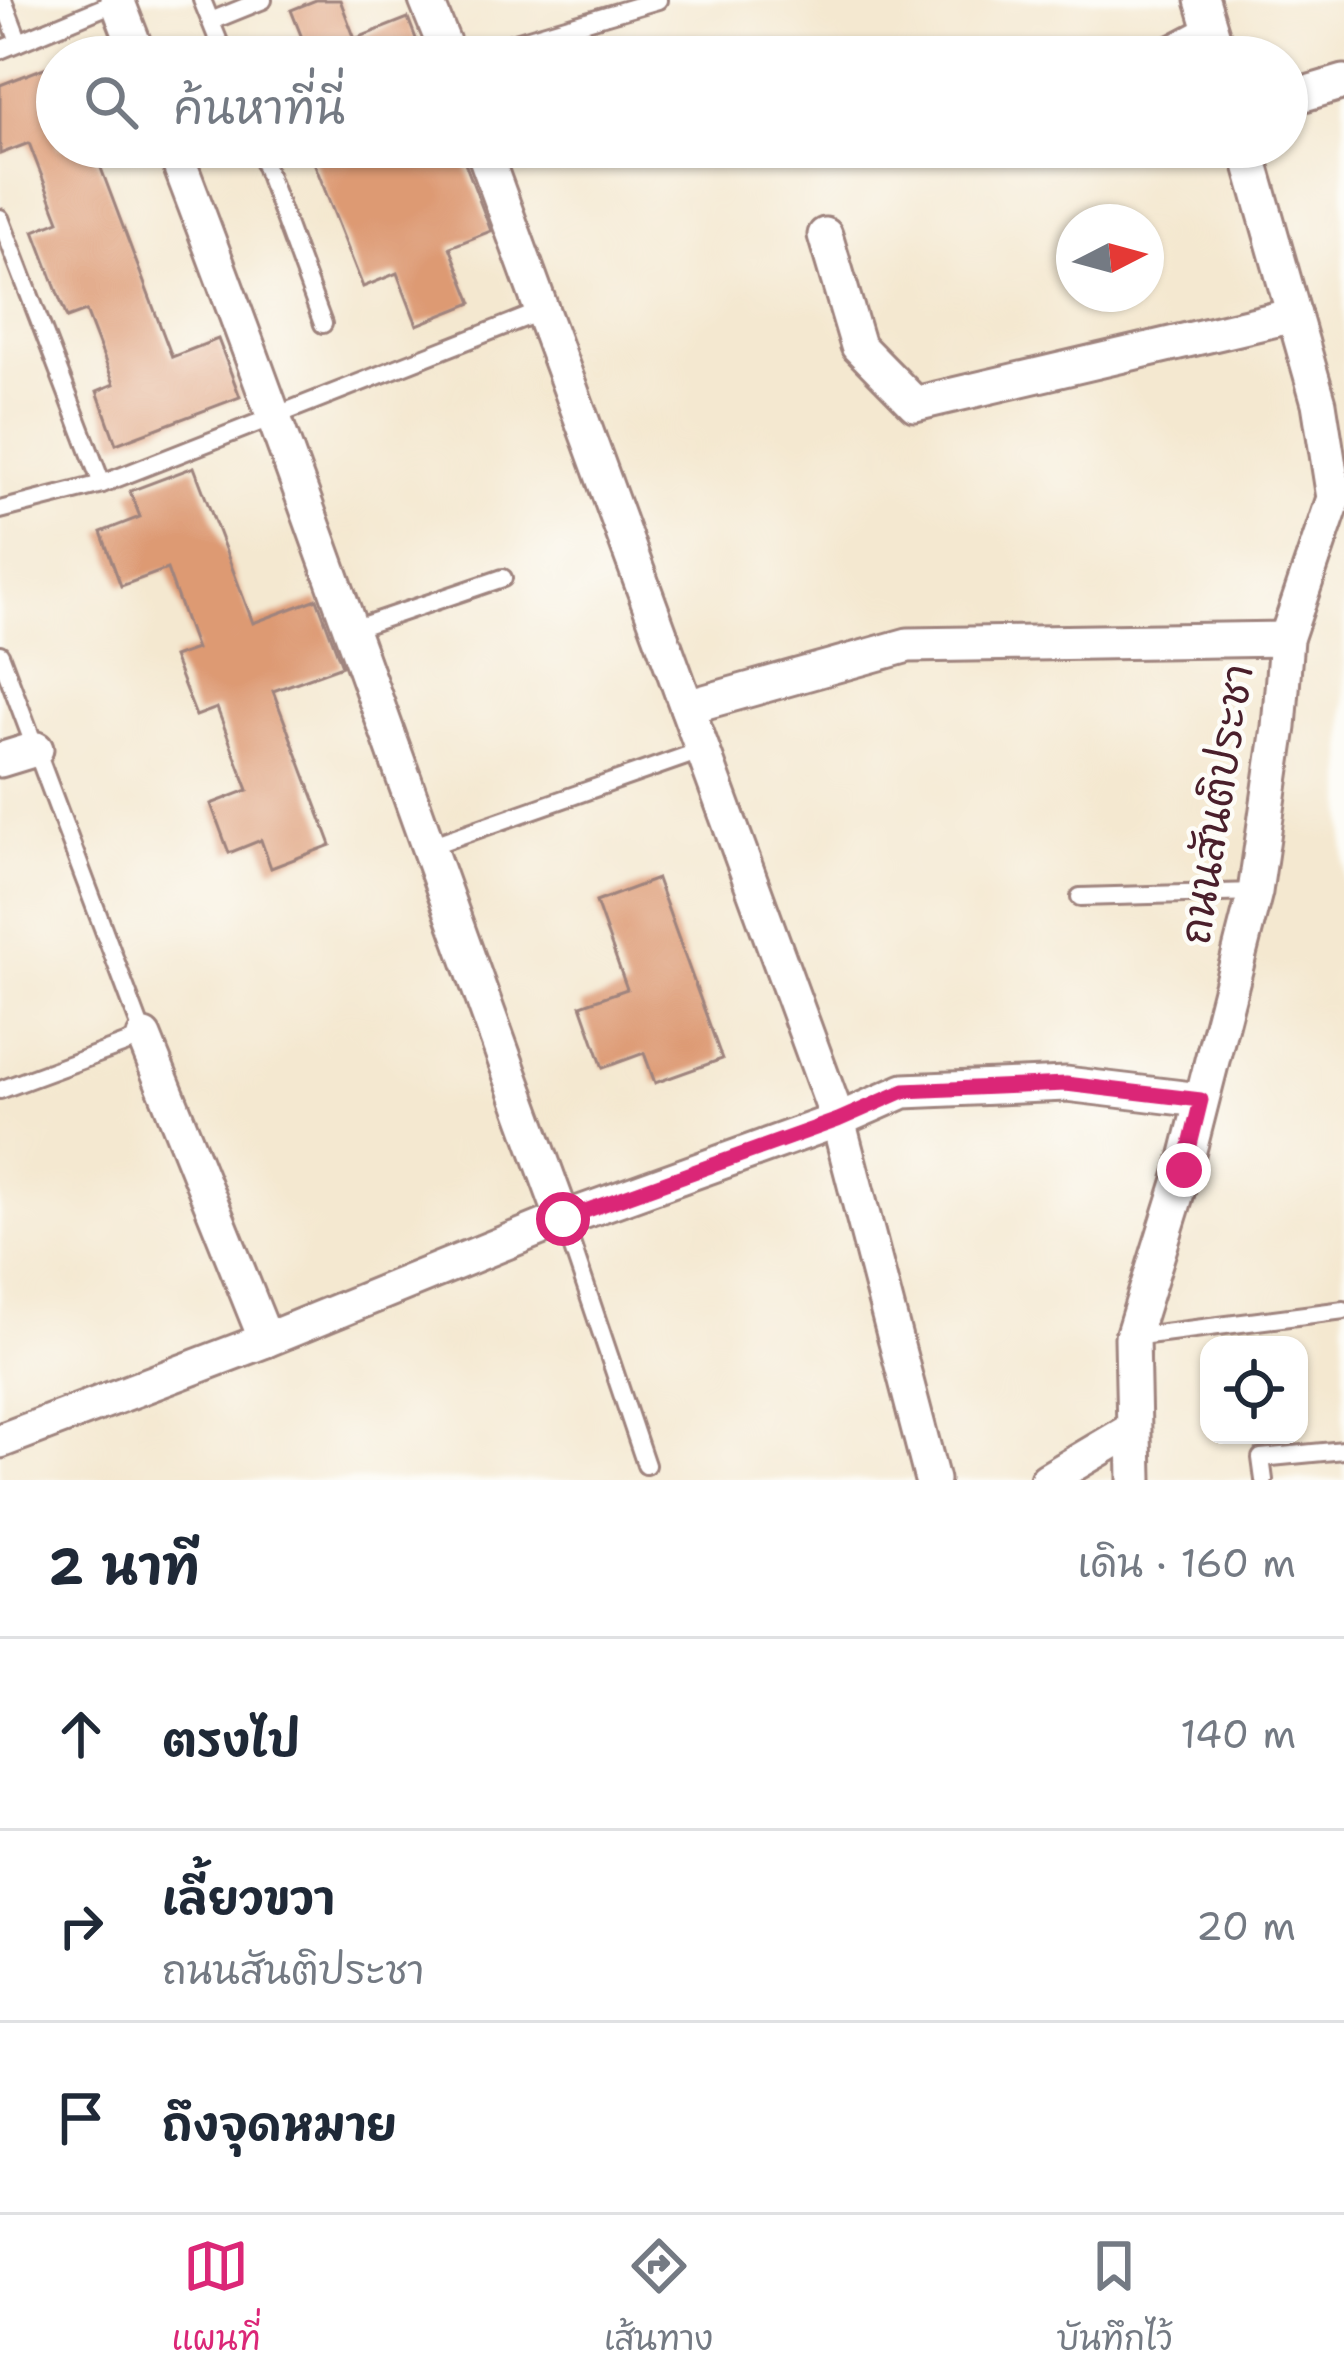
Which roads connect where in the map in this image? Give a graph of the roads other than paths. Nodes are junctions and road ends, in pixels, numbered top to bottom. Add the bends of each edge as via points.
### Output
1 (3, 0) edge
2 (118, 0) edge
3 (202, 0) edge
4 (263, 0) edge
5 (426, 0) edge
6 (658, 0) edge
7 (1205, 12) edge
8 (211, 21) junction
9 (131, 36) edge
10 (216, 36) edge
11 (441, 36) edge
12 (535, 36) edge
13 (1174, 36) edge
14 (19, 42) junction
15 (0, 50) edge
16 (1344, 82) edge
17 (1308, 93) edge
18 (181, 168) edge
19 (266, 168) edge
20 (490, 168) edge
21 (1252, 168) edge
22 (0, 218) edge
23 (825, 235) dead end
24 (542, 311) junction
25 (1294, 315) junction
26 (323, 324) dead end
27 (277, 418) junction
28 (102, 484) junction
29 (1339, 497) edge
30 (0, 510) edge
31 (503, 578) dead end
32 (350, 630) junction
33 (1286, 639) junction
34 (0, 654) edge
35 (687, 707) junction
36 (36, 748) junction
37 (703, 750) junction
38 (0, 760) edge
39 (426, 847) junction
40 (1255, 892) junction
41 (1080, 897) dead end
42 (144, 1037) junction
43 (0, 1090) edge
44 (1201, 1100) junction
45 (838, 1120) junction
46 (563, 1219) junction
47 (1344, 1310) edge
48 (1132, 1337) junction
49 (266, 1340) junction
50 (1133, 1429) junction
51 (0, 1441) edge
52 (1344, 1450) edge
53 (646, 1465) dead end
54 (932, 1480) edge
55 (1047, 1480) edge
56 (1135, 1480) edge
57 (1264, 1480) edge

1 - 14 lane
2 - 9 street
2 - 14 lane
3 - 8 lane
4 - 8 lane
5 - 11 street
6 - 12 lane
7 - 13 lane
8 - 10 lane
14 - 15 lane
16 - 17 street
18 - 27 street
19 - 26 lane
20 - 24 street
21 - 25 street, ถนนสันติประชา
22 - 28 lane
23 - 25 street via 858,346 914,404
24 - 27 lane
24 - 35 street
25 - 29 street, ถนนสันติประชา
27 - 28 lane
27 - 32 street
28 - 30 lane
29 - 33 street, ถนนสันติประชา
31 - 32 lane
32 - 39 street
33 - 35 street via 908,645
33 - 40 street, ถนนสันติประชา
34 - 36 lane
35 - 37 street
36 - 38 street
36 - 42 lane
37 - 39 lane
37 - 45 street
39 - 46 street
40 - 41 lane
40 - 44 street, ถนนสันติประชา
42 - 43 lane
42 - 49 street
44 - 45 street via 1066,1084 904,1091
44 - 48 street, ถนนสันติประชา
45 - 46 street
45 - 54 street
46 - 49 street
46 - 53 lane
47 - 48 lane
48 - 50 street, ถนนสันติประชา
49 - 51 street
50 - 55 street
50 - 56 street, ถนนสันติประชา
52 - 57 lane via 1261,1457

